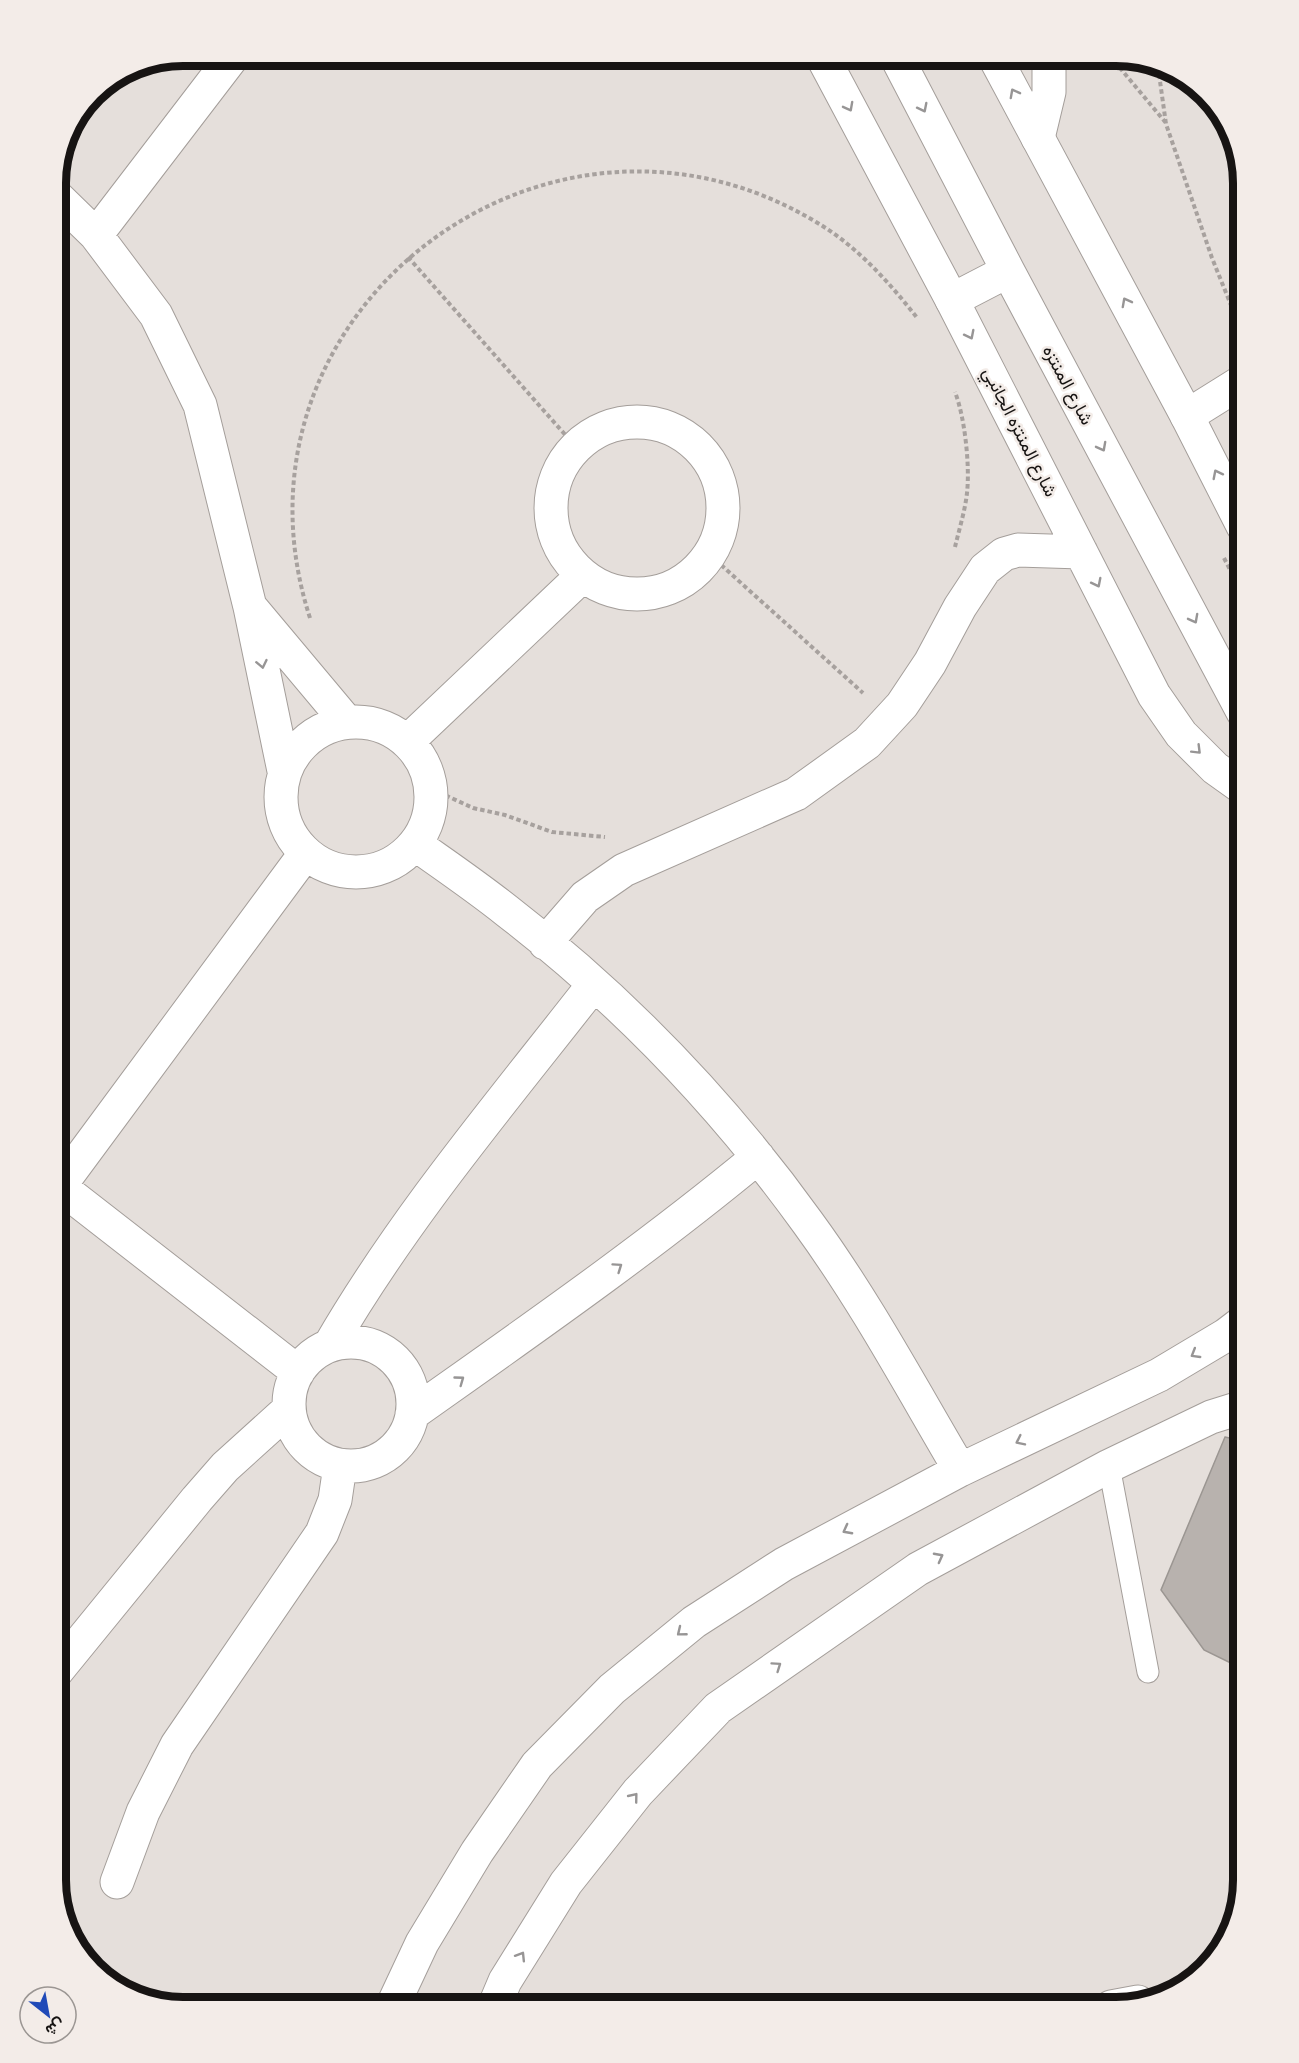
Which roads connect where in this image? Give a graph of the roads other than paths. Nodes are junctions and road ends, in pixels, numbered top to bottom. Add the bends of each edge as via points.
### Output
1 (225, 66) edge
2 (827, 66) edge
3 (901, 66) edge
4 (999, 66) edge
5 (1049, 66) edge
6 (1038, 138) junction
7 (66, 206) edge
8 (96, 235) junction
9 (1008, 271) junction
10 (952, 300) junction
11 (1233, 388) edge
12 (1187, 416) junction
13 (1233, 505) edge
14 (1081, 552) junction
15 (582, 576) junction
16 (250, 607) junction
17 (1233, 691) edge
18 (346, 722) junction
19 (408, 741) junction
20 (284, 771) junction
21 (1233, 780) edge
22 (415, 844) junction
23 (305, 854) junction
24 (546, 943) junction
25 (594, 984) junction
26 (758, 1157) junction
27 (66, 1176) edge
28 (66, 1195) edge
29 (1233, 1330) edge
30 (330, 1345) junction
31 (298, 1372) junction
32 (288, 1410) junction
33 (1233, 1410) edge
34 (412, 1414) junction
35 (340, 1466) junction
36 (1109, 1466) junction
37 (960, 1470) junction
38 (66, 1660) edge
39 (1148, 1672) dead end
40 (117, 1882) dead end
41 (397, 1997) edge
42 (498, 1997) edge

1 - 8 street
2 -> 10 street, شارع المنتزه الجانبي
3 -> 9 street, شارع المنتزه
6 -> 4 street
5 - 6 street via 1049,92
12 -> 6 street
7 - 8 street
8 - 16 street via 156,315 200,405
9 - 10 street
9 -> 17 street, شارع المنتزه
10 -> 14 street, شارع المنتزه الجانبي
11 - 12 street
13 -> 12 street
14 -> 21 street, شارع المنتزه الجانبي via 1154,695 1181,734
14 - 24 street via 1018,550 1004,554 985,568 902,705 867,743 796,794 624,870 585,897
15 - 15 street via 615,592 651,594 684,580 710,555 723,521 722,485 705,453 677,430 642,421 606,426 576,447 556,477 550,513 559,548
15 - 19 street
16 - 18 street
16 -> 20 street
18 - 19 street via 363,721 387,728
18 - 20 street via 320,730 298,747
19 - 22 street via 420,755 432,789 429,817
20 - 23 street via 280,793 282,816 291,837
22 - 23 street via 393,863 363,872 333,869
22 - 24 street
23 - 27 street
24 - 25 street
25 - 26 street via 680,1067
25 - 30 street via 418,1209
34 -> 26 street via 627,1261
26 - 37 street via 855,1291
28 - 31 street
29 -> 37 street via 1159,1375
30 - 31 street via 312,1356
30 - 34 street via 351,1342 372,1346 391,1356 409,1383
31 - 32 street via 290,1390
32 - 35 street via 293,1430 305,1447 321,1460
32 - 38 street via 218,1475
33 - 36 street
34 - 35 street via 395,1449 360,1466
35 - 40 street via 335,1500 322,1533 177,1745 143,1812
36 - 39 lane
42 -> 36 street via 566,1883 638,1792 718,1708 918,1569
37 -> 41 street via 774,1571 694,1622 612,1689 530,1775 422,1943

